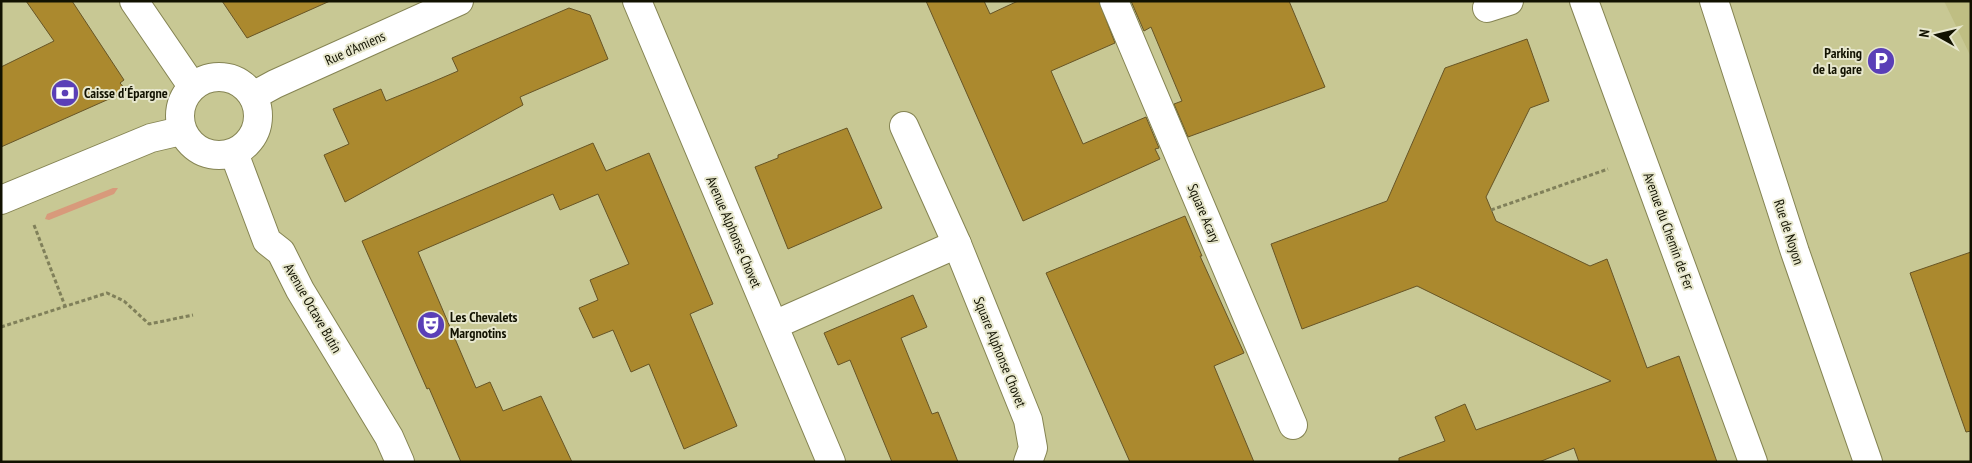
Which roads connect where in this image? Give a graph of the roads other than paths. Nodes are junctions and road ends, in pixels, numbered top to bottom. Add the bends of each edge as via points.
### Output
1 (134, 1) edge
2 (459, 1) edge
3 (637, 1) edge
4 (1114, 1) edge
5 (1584, 1) edge
6 (1714, 1) edge
7 (192, 86) junction
8 (253, 96) junction
9 (904, 126) dead end
10 (181, 131) junction
11 (234, 153) junction
12 (1, 200) edge
13 (957, 244) junction
14 (774, 325) junction
15 (1293, 425) dead end
16 (400, 462) edge
17 (831, 462) edge
18 (1028, 462) edge
19 (1753, 462) edge
20 (1868, 462) edge

1 - 7 main road
2 - 8 main road, Rue d'Amiens
3 - 14 main road, Avenue Alphonse Chovet
4 - 15 main road, Square Acary
5 - 19 main road, Avenue du Chemin de Fer
6 - 20 main road, Rue de Noyon via 1794,252
7 - 8 main road via 218,76 232,78
7 - 10 main road via 183,99 179,115
8 - 11 main road via 258,112 256,129 248,144
9 - 13 main road, Square Alphonse Chovet
10 - 11 main road via 190,144 203,153 218,156
10 - 12 main road via 151,138
11 - 16 main road, Avenue Octave Butin via 267,241 281,252 300,290 389,437
13 - 14 main road
13 - 18 main road, Square Alphonse Chovet via 1028,420 1032,448
14 - 17 main road, Avenue Alphonse Chovet

